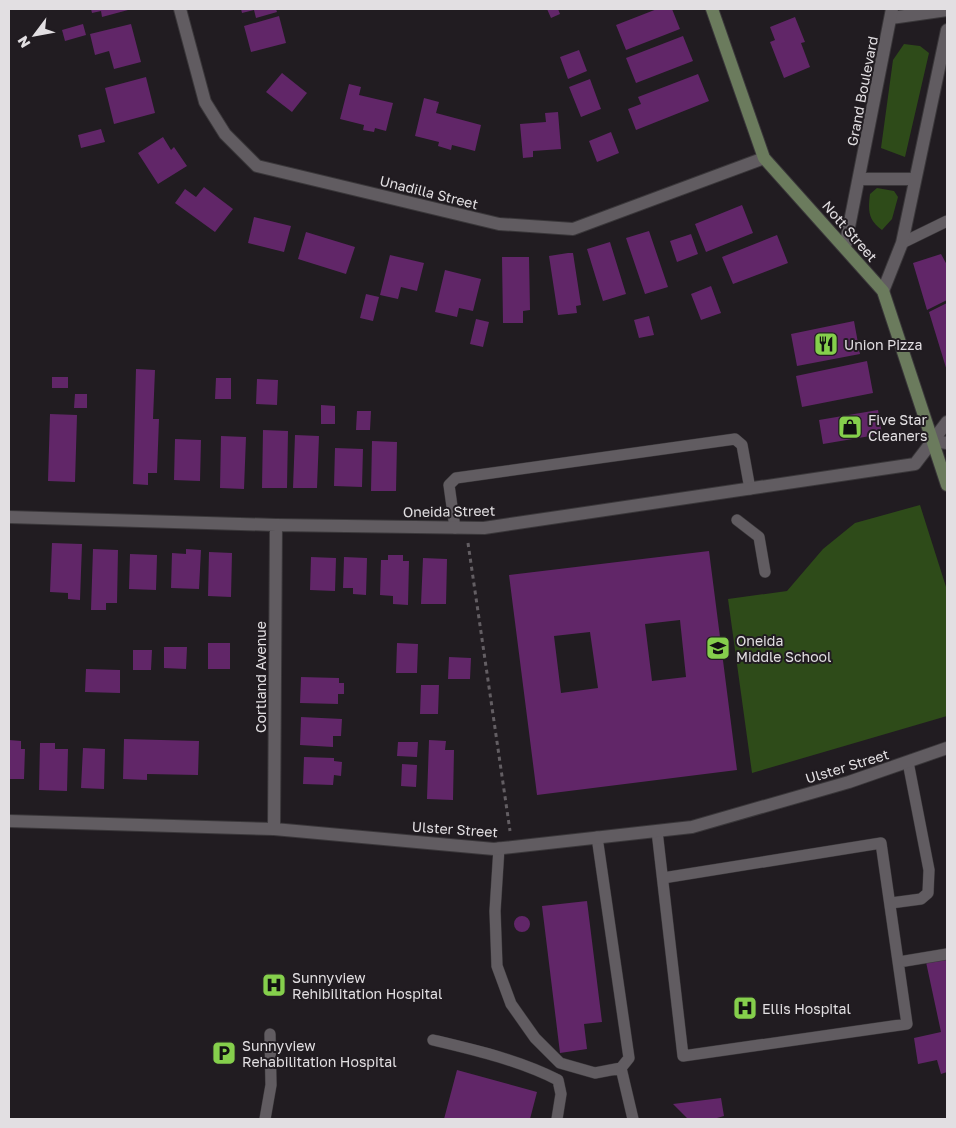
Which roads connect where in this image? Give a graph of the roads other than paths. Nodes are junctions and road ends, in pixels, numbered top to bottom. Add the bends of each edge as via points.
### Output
1 (180, 9) edge
2 (712, 9) edge
3 (947, 10) edge
4 (891, 13) edge
5 (947, 30) edge
6 (764, 158) junction
7 (860, 179) junction
8 (915, 179) junction
9 (947, 221) edge
10 (902, 243) junction
11 (845, 247) junction
12 (883, 291) junction
13 (947, 422) edge
14 (934, 441) junction
15 (947, 443) edge
16 (947, 484) edge
17 (750, 489) junction
18 (9, 517) edge
19 (737, 520) dead end
20 (276, 525) junction
21 (460, 528) junction
22 (765, 572) dead end
23 (947, 748) edge
24 (908, 762) junction
25 (9, 821) edge
26 (274, 829) junction
27 (657, 831) junction
28 (597, 837) junction
29 (499, 848) junction
30 (663, 878) junction
31 (891, 903) junction
32 (947, 954) edge
33 (899, 962) junction
34 (270, 1034) dead end
35 (432, 1040) dead end
36 (621, 1068) junction
37 (265, 1119) edge
38 (557, 1119) edge
39 (633, 1119) edge

1 - 6 street, Unadilla Street via 205,102 225,134 257,166 499,224 573,229
2 - 6 main road, Nott Street
3 - 4 street
4 - 7 street, Grand Boulevard
5 - 8 street
6 - 11 main road, Nott Street
7 - 8 street
7 - 11 street, Grand Boulevard
8 - 10 street
9 - 10 lane
10 - 12 street
11 - 12 main road, Nott Street
12 - 14 main road, Nott Street
13 - 14 street, Oneida Street
14 - 15 street
14 - 16 main road, Nott Street
14 - 17 street, Oneida Street via 915,464
17 - 21 street, Oneida Street via 484,528
17 - 21 lane via 742,445 735,439 726,440 456,478 449,485
18 - 20 street, Oneida Street
19 - 22 lane via 759,537
20 - 21 street, Oneida Street
20 - 26 street, Cortland Avenue
23 - 24 street, Ulster Street
24 - 27 street, Ulster Street via 692,827
24 - 31 lane via 929,870 928,893 921,899
25 - 26 street, Ulster Street
26 - 29 street, Ulster Street
27 - 28 street, Ulster Street
27 - 30 lane
28 - 29 street, Ulster Street
28 - 36 lane via 629,1058
29 - 36 lane via 495,911 497,966 511,1004 535,1038 560,1063 595,1073
30 - 31 lane via 881,844
30 - 33 lane via 683,1056 907,1024
31 - 33 lane
32 - 33 lane
34 - 37 lane via 271,1086
35 - 38 lane via 537,1069 558,1080 561,1094
36 - 39 lane

